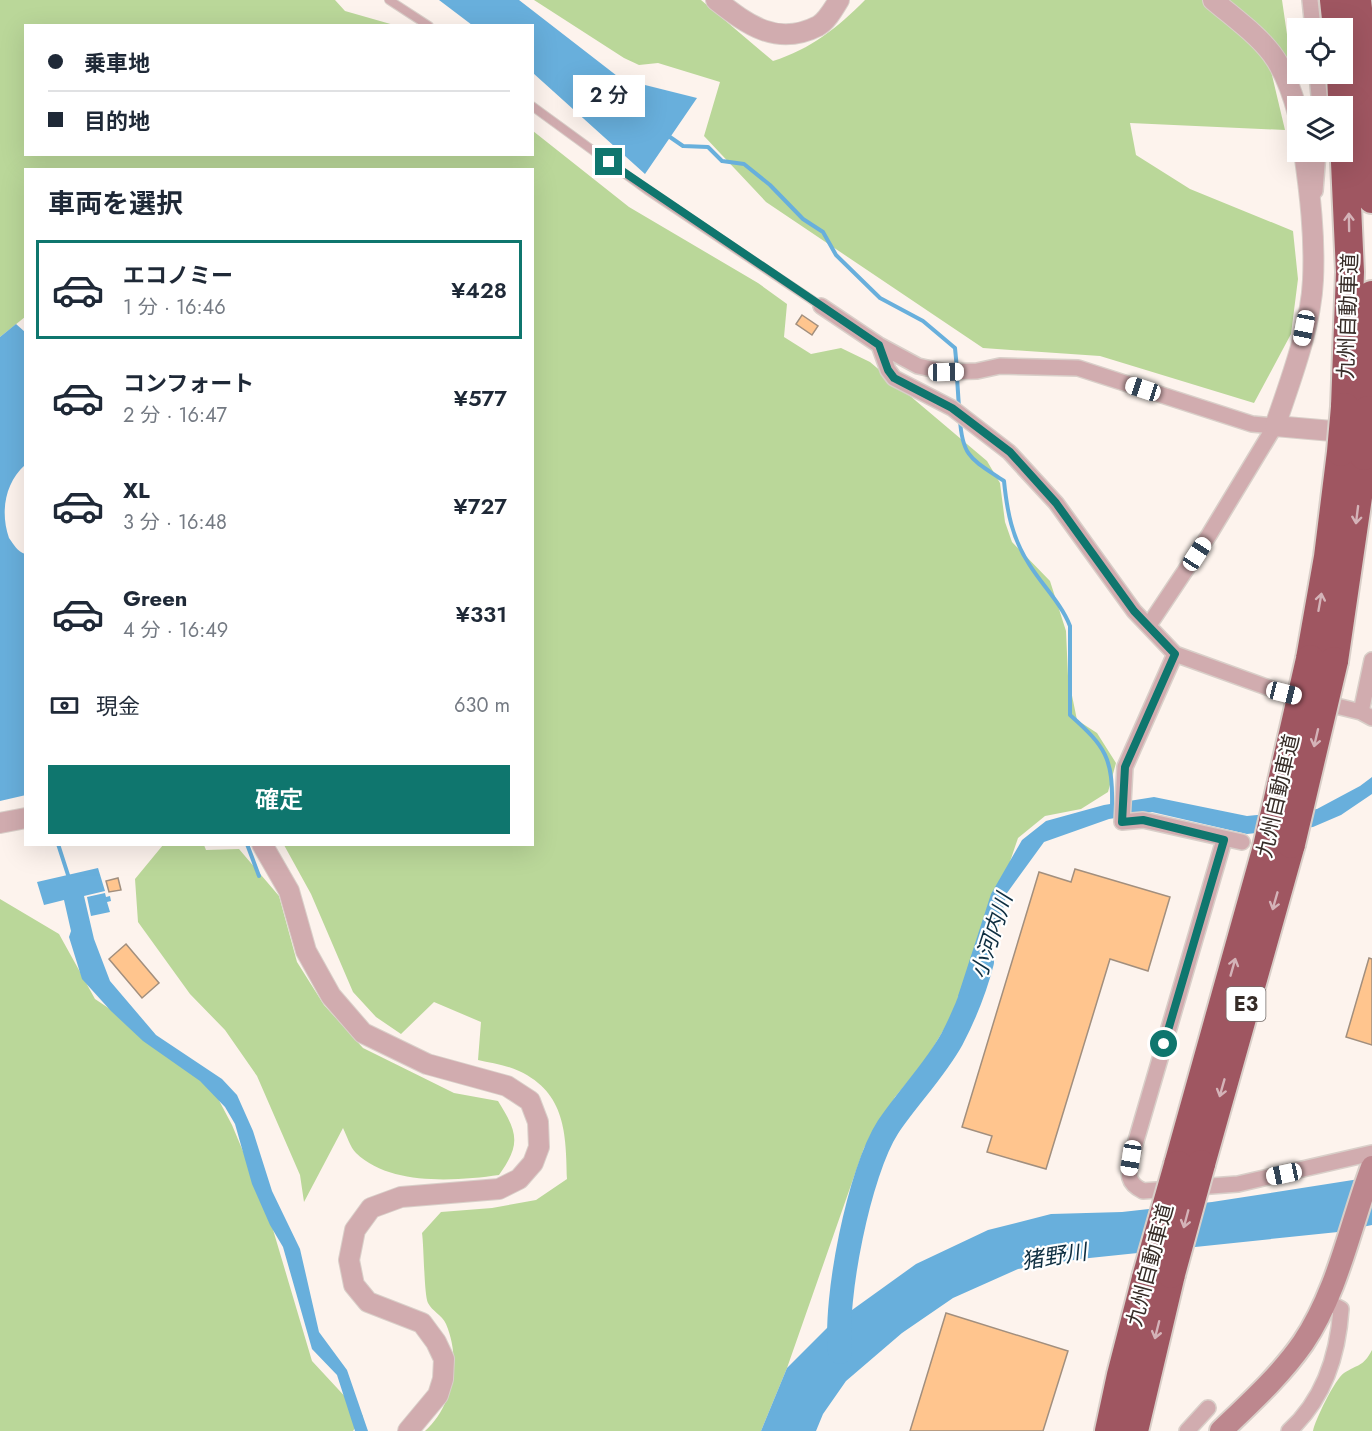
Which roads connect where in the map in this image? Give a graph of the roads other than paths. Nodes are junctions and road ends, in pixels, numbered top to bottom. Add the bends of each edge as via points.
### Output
1 (389, 0) edge
2 (716, 0) edge
3 (840, 0) edge
4 (1213, 0) edge
5 (1310, 0) edge
6 (1334, 0) edge
7 (1356, 0) edge
8 (1312, 18) edge
9 (1336, 18) edge
10 (426, 24) edge
11 (1341, 84) edge
12 (1293, 96) edge
13 (534, 107) edge
14 (1305, 162) edge
15 (1317, 162) edge
16 (1372, 199) edge
17 (1312, 212) junction
18 (1372, 295) edge
19 (821, 306) joint
20 (879, 345) junction
21 (1275, 426) junction
22 (1358, 432) edge
23 (1149, 626) junction
24 (1175, 654) junction
25 (1372, 660) edge
26 (1367, 715) edge
27 (24, 818) edge
28 (0, 823) edge
29 (1224, 840) junction
30 (1267, 844) junction
31 (263, 846) edge
32 (1372, 1153) edge
33 (1372, 1167) edge
34 (1159, 1276) junction
35 (1326, 1301) junction
36 (1208, 1408) dead end
37 (408, 1431) edge
38 (1109, 1431) edge
39 (1134, 1431) edge
40 (1187, 1431) edge
41 (1221, 1431) edge
42 (1289, 1431) edge

1 - 10 lane
2 - 3 street via 745,22 782,36 819,25
4 - 12 street via 1270,48
5 - 8 street
6 - 9 highway
7 - 16 highway via 1364,62
22 -> 11 highway, 九州自動車道 / E3
13 - 19 lane via 647,190
14 - 17 street
15 - 17 street
17 - 21 street via 1313,282 1298,359
18 - 22 highway, 九州自動車道 / E3
19 - 20 street
20 - 21 street via 918,366 946,372 1000,366 1078,368 1252,424
20 - 23 street via 894,378 952,408 1010,452 1056,503
21 - 22 street
21 - 23 street
22 - 30 highway, 九州自動車道 / E3, bridge via 1322,660
23 - 24 street
24 - 26 street via 1284,693
24 - 29 street via 1125,767 1122,822 1143,820
25 - 26 street
27 - 28 street
29 - 30 street
29 - 32 street via 1128,1176 1133,1186 1143,1191 1238,1184
30 - 34 highway, 九州自動車道 / E3, bridge
31 - 37 street via 289,891 306,951 331,996 363,1033 427,1064 507,1086 530,1101 538,1122 539,1147 533,1163 519,1179 499,1189 401,1197 371,1208 355,1230 349,1260 354,1285 368,1302 422,1323 444,1359 438,1395
33 - 35 main road
34 - 38 highway, 九州自動車道 / E3
34 -> 39 highway, 九州自動車道 / E3
35 - 41 main road via 1283,1369
35 - 42 street via 1341,1310 1333,1359 1314,1404
36 - 40 street

